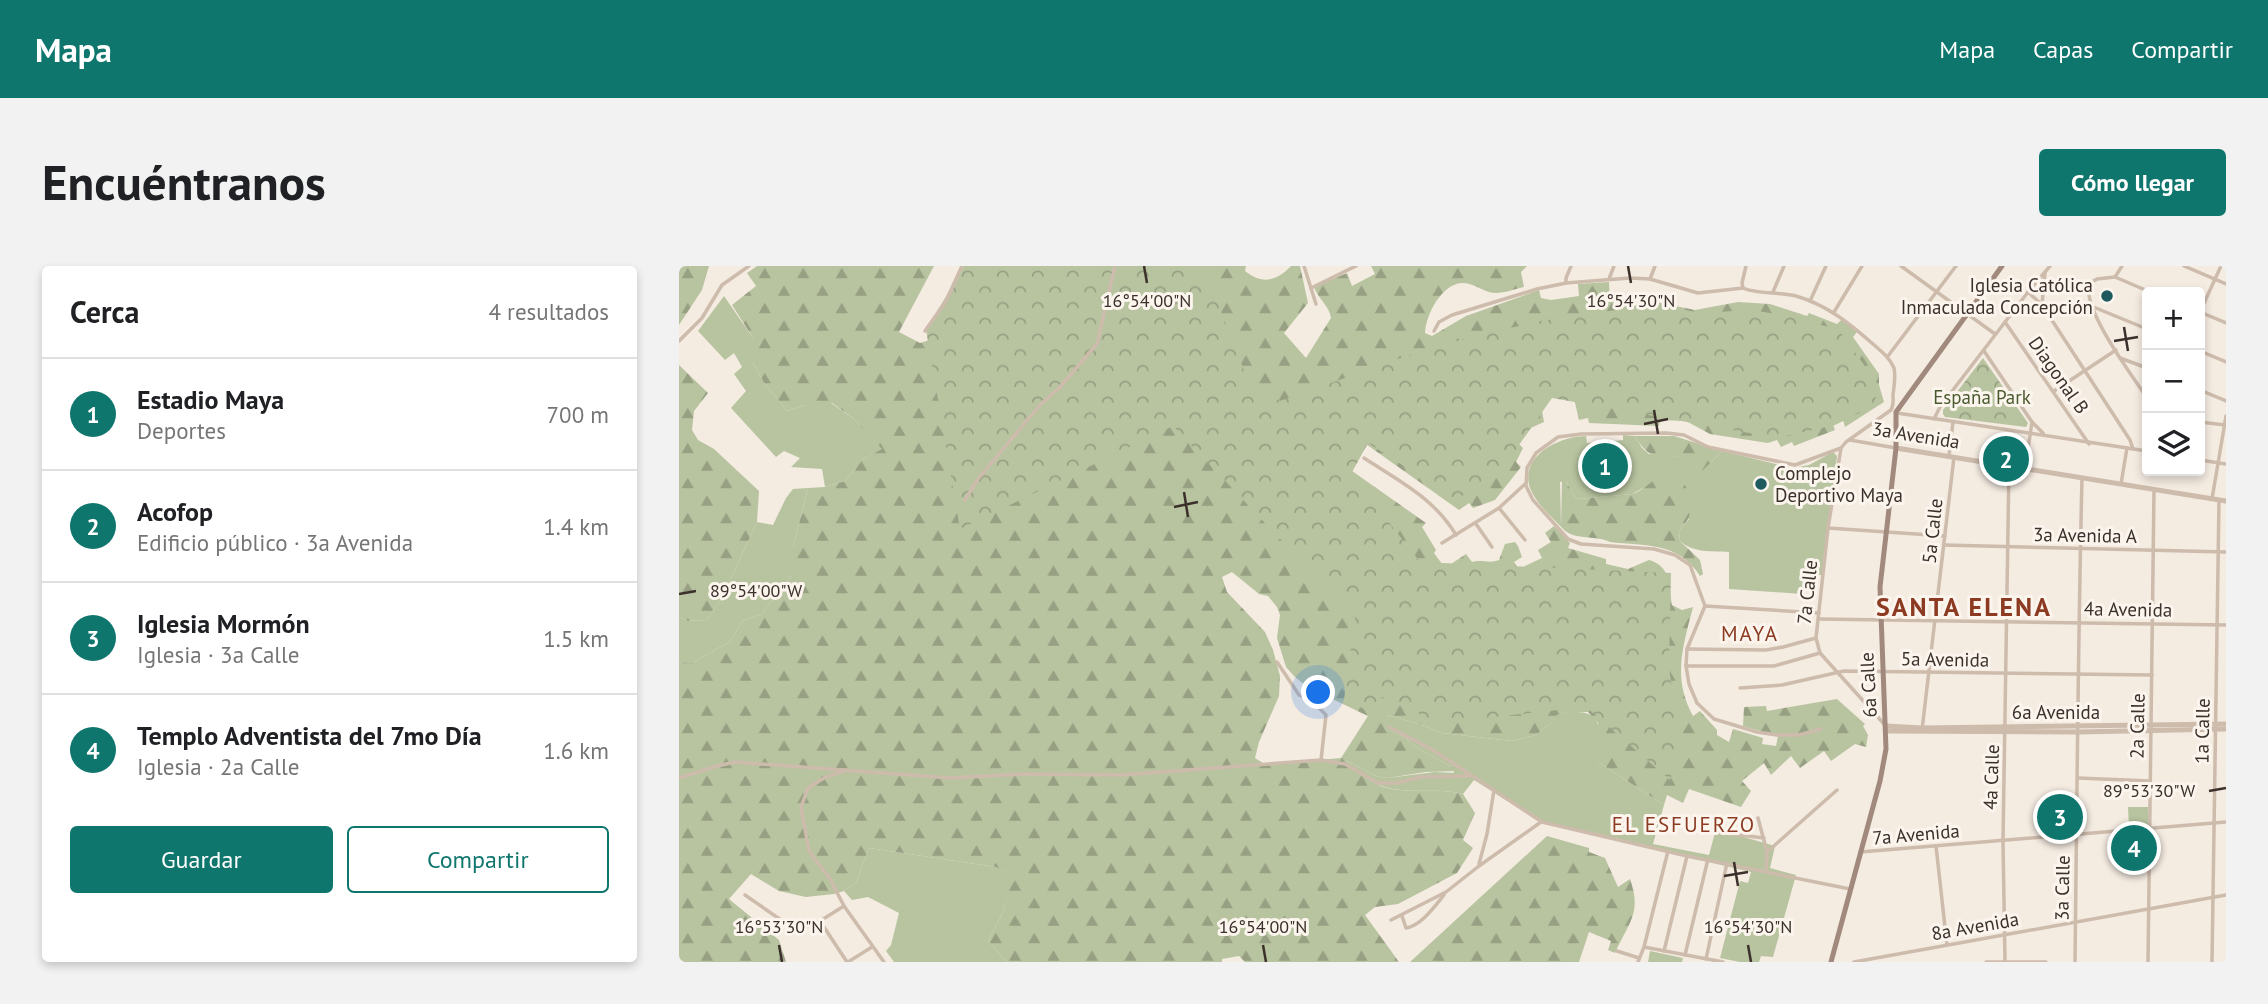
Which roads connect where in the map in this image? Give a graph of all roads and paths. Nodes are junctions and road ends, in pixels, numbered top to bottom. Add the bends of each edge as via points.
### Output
1 (749, 266) edge
2 (961, 266) edge
3 (1115, 266) edge
4 (1304, 266) edge
5 (1356, 266) edge
6 (1571, 266) edge
7 (1614, 266) edge
8 (1655, 266) edge
9 (1746, 266) edge
10 (1784, 266) edge
11 (1826, 266) edge
12 (1860, 266) edge
13 (1903, 266) edge
14 (1956, 266) edge
15 (2002, 266) edge
16 (2050, 266) edge
17 (2122, 266) edge
18 (2184, 266) edge
19 (2221, 266) edge
20 (2045, 272) junction
21 (2115, 277) junction
22 (1609, 279) junction
23 (1650, 279) junction
24 (2215, 280) junction
25 (1566, 284) junction
26 (2226, 284) edge
27 (1311, 288) junction
28 (1743, 288) junction
29 (2142, 289) edge
30 (1773, 292) junction
31 (1937, 292) junction
32 (2028, 292) junction
33 (1810, 300) junction
34 (2205, 301) edge
35 (1316, 304) dead end
36 (2042, 305) junction
37 (2091, 306) junction
38 (1833, 312) junction
39 (1969, 314) junction
40 (2205, 314) edge
41 (2005, 323) junction
42 (2226, 323) edge
43 (2142, 327) edge
44 (925, 331) dead end
45 (1434, 331) dead end
46 (1995, 334) junction
47 (679, 341) edge
48 (2116, 350) junction
49 (1984, 351) junction
50 (2205, 354) edge
51 (1887, 357) junction
52 (2120, 358) junction
53 (2226, 362) edge
54 (2142, 366) edge
55 (2085, 371) junction
56 (2054, 391) junction
57 (2142, 391) edge
58 (2205, 392) edge
59 (2226, 401) edge
60 (1896, 412) junction
61 (2226, 416) edge
62 (1934, 419) junction
63 (1953, 422) junction
64 (2032, 422) junction
65 (2205, 423) edge
66 (2225, 425) edge
67 (2030, 433) junction
68 (2044, 435) junction
69 (1850, 440) junction
70 (2089, 443) junction
71 (1841, 448) junction
72 (1896, 448) junction
73 (2127, 448) junction
74 (2133, 449) junction
75 (2142, 450) edge
76 (1951, 457) junction
77 (1364, 458) dead end
78 (2205, 461) edge
79 (2218, 463) junction
80 (2226, 464) edge
81 (2009, 466) junction
82 (2025, 469) junction
83 (2082, 478) junction
84 (1526, 484) junction
85 (2121, 484) junction
86 (2154, 490) junction
87 (965, 500) dead end
88 (2219, 500) edge
89 (1499, 508) junction
90 (1476, 524) junction
91 (1828, 528) junction
92 (1886, 532) junction
93 (1456, 535) junction
94 (1945, 536) junction
95 (1525, 540) dead end
96 (1442, 543) dead end
97 (1944, 545) junction
98 (1492, 547) dead end
99 (2008, 547) junction
100 (2080, 549) junction
101 (2153, 550) junction
102 (2217, 551) junction
103 (2226, 552) edge
104 (1706, 606) junction
105 (1819, 613) junction
106 (1819, 619) junction
107 (1880, 620) junction
108 (1936, 620) junction
109 (2007, 621) junction
110 (2079, 622) junction
111 (2152, 623) junction
112 (2216, 625) junction
113 (2226, 625) edge
114 (1816, 638) junction
115 (1687, 649) junction
116 (1820, 653) junction
117 (1277, 663) dead end
118 (1686, 666) junction
119 (1837, 671) junction
120 (1883, 672) junction
121 (1929, 673) junction
122 (2006, 673) junction
123 (2077, 673) junction
124 (2152, 675) junction
125 (1740, 688) dead end
126 (1389, 727) dead end
127 (2216, 727) junction
128 (2226, 727) edge
129 (1821, 729) dead end
130 (1886, 729) junction
131 (2151, 729) junction
132 (1922, 730) junction
133 (2006, 730) junction
134 (2077, 730) junction
135 (1321, 760) junction
136 (845, 770) junction
137 (1471, 776) junction
138 (679, 778) edge
139 (2078, 778) junction
140 (2150, 781) junction
141 (1494, 790) junction
142 (1837, 790) dead end
143 (1758, 818) dead end
144 (1542, 821) junction
145 (2226, 822) edge
146 (2214, 823) junction
147 (2150, 830) junction
148 (1709, 831) dead end
149 (2077, 835) junction
150 (1764, 838) junction
151 (2003, 841) junction
152 (1936, 846) junction
153 (1668, 851) junction
154 (1767, 852) junction
155 (1860, 852) junction
156 (1688, 856) junction
157 (1708, 859) junction
158 (1727, 863) junction
159 (1479, 866) junction
160 (1766, 872) junction
161 (1851, 889) junction
162 (1446, 892) junction
163 (745, 895) dead end
164 (2226, 895) edge
165 (2213, 897) junction
166 (844, 906) junction
167 (2149, 909) junction
168 (1402, 916) junction
169 (1391, 920) dead end
170 (820, 921) junction
171 (2075, 923) junction
172 (2004, 936) junction
173 (1947, 946) junction
174 (872, 947) junction
175 (1644, 947) junction
176 (1617, 951) dead end
177 (1664, 951) junction
178 (1685, 955) junction
179 (1706, 958) junction
180 (1885, 959) edge
181 (1638, 960) edge
182 (2005, 961) edge
183 (847, 962) edge
184 (884, 962) edge
185 (1723, 962) edge
186 (1831, 962) edge
187 (1854, 962) edge
188 (1986, 962) edge
189 (2046, 962) edge
190 (2075, 962) edge
191 (2148, 962) edge
192 (2212, 962) edge

1 - 47 street via 722,285 702,318
2 - 44 street via 946,301
3 - 87 street via 1097,344 1040,405
4 - 27 street
5 - 27 street
6 - 25 street
7 - 22 street
8 - 23 street
9 - 28 street
10 - 30 street
11 - 33 street
12 - 38 street
13 - 31 street
14 - 31 street
15 - 39 main road
16 - 20 street
17 - 21 street
18 - 24 street
19 - 24 street
20 - 32 street
20 - 36 street
21 - 29 street
21 - 37 street via 2090,283
22 - 23 street
22 - 25 street
23 - 28 street via 1698,293
24 - 26 street
24 - 34 street
25 - 45 street via 1452,315
27 - 35 street
28 - 30 street
30 - 33 street
31 - 39 street
31 - 51 street
32 - 36 street
32 - 41 street
33 - 38 street
36 - 55 street
37 - 43 street
37 - 48 street
38 - 51 street
39 - 46 street
39 - 60 main road
40 - 42 street
41 - 46 street
41 - 56 street, Diagonal B
46 - 49 street
48 - 52 street
48 - 55 street
49 - 62 street
49 - 64 street
50 - 53 street
51 - 69 street via 1895,372 1893,408
52 - 54 street
52 - 57 street
55 - 56 street
55 - 74 street
56 - 70 street, Diagonal B
58 - 59 street
60 - 62 street
60 - 72 main road, 6a Calle
61 - 66 street, 1a Calle
62 - 63 street
63 - 67 street
63 - 76 street, 5a Calle
64 - 67 street
64 - 68 street
65 - 66 street
66 - 79 street, 1a Calle
67 - 68 street
67 - 82 street
68 - 70 street
69 - 71 street
69 - 72 street, 3a Avenida
70 - 73 street
71 - 84 street via 1795,465 1708,447 1684,435 1567,435 1551,440 1536,453 1527,468
71 - 91 street, 7a Calle
72 - 76 street, 3a Avenida
72 - 92 main road, 6a Calle
73 - 74 street
73 - 85 street
74 - 75 street
76 - 81 street, 3a Avenida
76 - 94 street, 5a Calle
77 - 93 street via 1439,510
78 - 79 street
79 - 80 street
79 - 88 street, 1a Calle
81 - 82 street, 3a Avenida
81 - 99 street, 4a Calle
82 - 83 street, 3a Avenida
83 - 85 street, 3a Avenida
83 - 100 street, 3a Calle
84 - 89 street
84 - 104 street via 1534,500 1574,543 1654,549 1684,559
85 - 86 street, 3a Avenida
86 - 88 street, 3a Avenida
86 - 101 street, 2a Calle
88 - 102 street, 1a Calle
89 - 90 street
89 - 95 street
90 - 93 street
90 - 98 street
91 - 92 street
91 - 105 street, 7a Calle
92 - 94 street
92 - 107 main road, 6a Calle
93 - 96 street
94 - 97 street, 5a Calle
97 - 99 street, 3a Avenida A
97 - 108 street, 5a Calle
99 - 100 street, 3a Avenida A
99 - 109 street, 4a Calle
100 - 101 street, 3a Avenida A
100 - 110 street, 3a Calle
101 - 102 street, 3a Avenida A
101 - 111 street, 2a Calle
102 - 103 street, 3a Avenida A
102 - 112 street, 1a Calle
104 - 105 street
104 - 115 street
105 - 106 street, 7a Calle
106 - 107 street, 4a Avenida
106 - 114 street, 7a Calle
107 - 108 street, 4a Avenida
107 - 120 main road, 6a Calle
108 - 109 street, 4a Avenida
108 - 121 street, 5a Calle
109 - 110 street, 4a Avenida
109 - 122 street, 4a Calle
110 - 111 street, 4a Avenida
110 - 123 street, 3a Calle
111 - 112 street, 4a Avenida
111 - 124 street, 2a Calle
112 - 113 street, 4a Avenida
112 - 127 street, 1a Calle
114 - 115 street via 1766,650
114 - 116 street, 7a Calle
115 - 118 street
116 - 118 street via 1775,666
116 - 119 street, 7a Calle
117 - 135 street via 1299,695 1327,715
118 - 129 street via 1692,694 1714,719 1777,735
119 - 120 street, 5a Avenida
119 - 125 street, 5a Avenida via 1782,685
119 - 130 street, 7a Calle
120 - 121 street, 5a Avenida
120 - 130 main road, 6a Calle
121 - 122 street, 5a Avenida
121 - 132 street, 5a Calle
122 - 123 street, 5a Avenida
122 - 133 street, 4a Calle
123 - 124 street, 5a Avenida
123 - 134 street, 3a Calle
124 - 131 street, 2a Calle
126 - 137 street
127 - 128 street, 6a Avenida
127 - 131 street, 6a Avenida
127 - 146 street, 1a Calle
130 - 132 street, 6a Avenida
130 - 155 main road, 6a Calle via 1880,781
131 - 134 street, 6a Avenida
131 - 140 street, 2a Calle
132 - 133 street, 6a Avenida
133 - 134 street, 6a Avenida
133 - 151 street, 4a Calle
134 - 139 street, 3a Calle
135 - 136 street via 1121,775 951,778
135 - 137 street via 1345,764 1378,783
136 - 138 street via 735,762
136 - 166 street via 808,788 801,807 809,851
137 - 141 street
139 - 140 street
139 - 149 street, 3a Calle
140 - 147 street, 2a Calle
141 - 144 street
141 - 159 street
142 - 154 street
143 - 150 street
144 - 153 street
144 - 159 street
145 - 146 street, 7a Avenida
146 - 147 street, 7a Avenida
146 - 165 street, 1a Calle
147 - 149 street, 7a Avenida
147 - 167 street, 2a Calle
148 - 150 street
149 - 151 street, 7a Avenida
149 - 171 street, 3a Calle
150 - 154 street
151 - 152 street, 7a Avenida
151 - 172 street, 4a Calle
152 - 155 street, 7a Avenida
152 - 173 street
153 - 156 street
153 - 175 street
154 - 160 street
155 - 161 main road, 6a Calle
156 - 157 street
156 - 177 street
157 - 158 street
157 - 178 street
158 - 160 street
158 - 179 street
159 - 162 street
160 - 161 street
161 - 186 main road, 6a Calle
162 - 168 street
162 - 168 street via 1413,927 1406,928
163 - 170 street via 797,932
164 - 165 street, 8a Avenida
165 - 167 street, 8a Avenida
165 - 192 street, 1a Calle
166 - 170 street
166 - 174 street
167 - 171 street, 8a Avenida
167 - 191 street, 2a Calle
168 - 169 street
170 - 183 street
171 - 172 street, 8a Avenida
171 - 190 street, 3a Calle
172 - 173 street, 8a Avenida
172 - 182 street, 4a Calle
173 - 180 street, 8a Avenida
174 - 183 street
174 - 184 street
175 - 177 street
175 - 181 street
176 - 181 street
177 - 178 street
178 - 179 street
179 - 185 street
180 - 187 street, 8a Avenida
182 - 188 street
182 - 189 street

